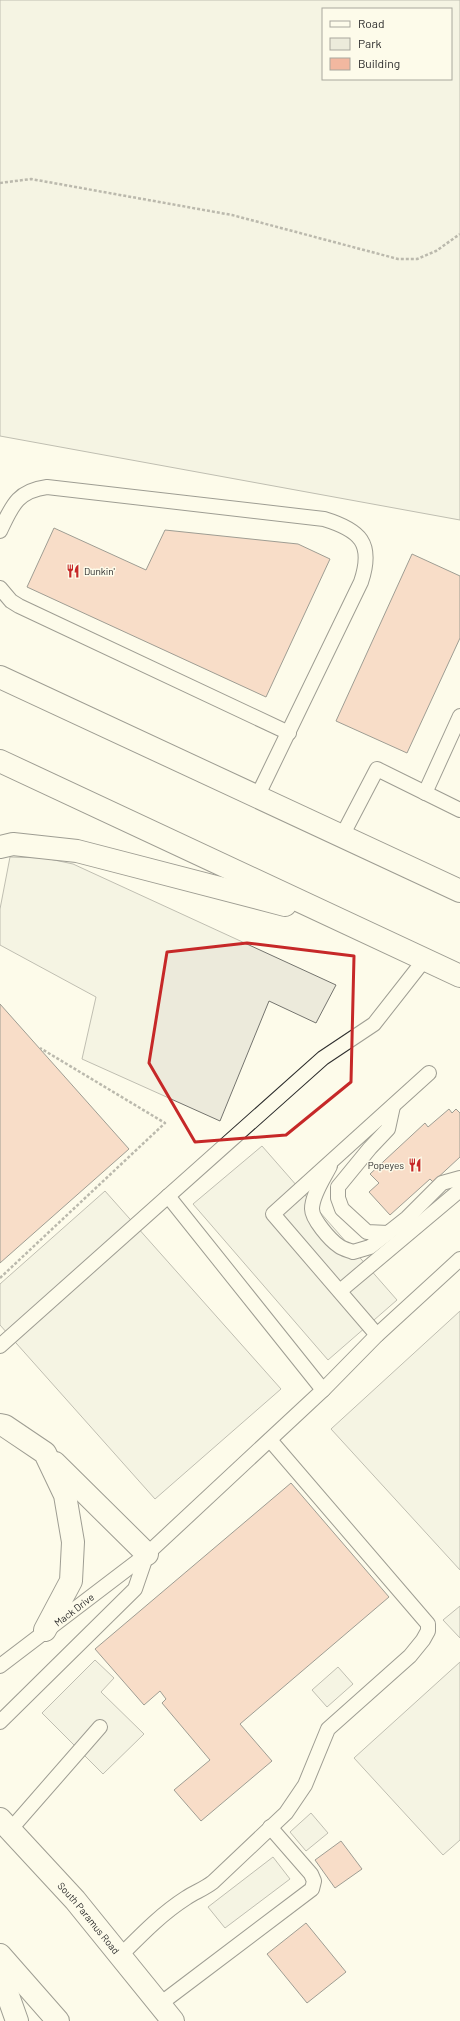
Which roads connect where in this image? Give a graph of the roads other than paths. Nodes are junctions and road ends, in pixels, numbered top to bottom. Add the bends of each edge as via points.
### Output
1 (0, 531) edge
2 (0, 588) edge
3 (0, 677) edge
4 (460, 716) edge
5 (289, 734) junction
6 (0, 761) edge
7 (424, 793) junction
8 (257, 797) junction
9 (460, 810) edge
10 (342, 836) junction
11 (0, 847) edge
12 (460, 891) edge
13 (344, 921) junction
14 (424, 959) junction
15 (460, 976) edge
16 (429, 1073) dead end
17 (393, 1106) junction
18 (333, 1160) junction
19 (460, 1178) edge
20 (460, 1190) edge
21 (168, 1196) junction
22 (388, 1233) junction
23 (460, 1259) edge
24 (340, 1291) junction
25 (377, 1335) junction
26 (0, 1346) edge
27 (323, 1390) junction
28 (0, 1425) edge
29 (270, 1440) junction
30 (46, 1453) junction
31 (147, 1554) junction
32 (46, 1630) junction
33 (0, 1666) edge
34 (0, 1722) edge
35 (100, 1727) dead end
36 (5, 1825) edge
37 (270, 1827) junction
38 (0, 1955) edge
39 (120, 1956) junction
40 (0, 1973) edge
41 (160, 2004) junction
42 (17, 2021) edge
43 (58, 2021) edge
44 (173, 2021) edge

1 - 5 lane via 21,495 33,489 47,487 324,519 352,530 361,538 366,548 365,572
2 - 5 lane via 19,606
3 - 8 main road
4 - 7 lane
5 - 8 lane
6 - 13 main road
7 - 9 lane
7 - 10 lane via 377,769
8 - 10 main road
10 - 12 main road
11 - 13 main road via 13,844 77,851
13 - 14 main road
14 - 15 main road
14 - 21 lane via 374,1024 328,1053
16 - 17 lane
17 - 18 lane
17 - 22 lane via 388,1129 338,1187 342,1209 368,1232
18 - 22 lane via 315,1198 312,1209 314,1217 339,1246 353,1252 370,1247
18 - 24 lane via 273,1214
19 - 22 lane via 442,1183
20 - 24 lane
21 - 26 lane
21 - 27 lane
23 - 25 lane, Mack Drive
24 - 25 lane
25 - 27 lane, Mack Drive
27 - 29 lane, Mack Drive
28 - 30 main road
29 - 31 lane, Mack Drive
29 - 37 lane via 428,1624 428,1631 423,1640 410,1656 336,1720 324,1735 305,1785 286,1813
30 - 31 main road
30 - 32 main road via 65,1495 73,1542 71,1581
31 - 32 lane, Mack Drive
31 - 34 lane via 135,1589
32 - 33 lane, Mack Drive
35 - 36 lane
36 - 39 main road, South Paramus Road via 75,1900
37 - 39 lane via 213,1882 202,1891 187,1897 161,1917
37 - 41 lane via 311,1874 314,1881 312,1889
38 - 43 main road
39 - 41 main road, South Paramus Road
40 - 42 main road
41 - 44 main road, South Paramus Road

